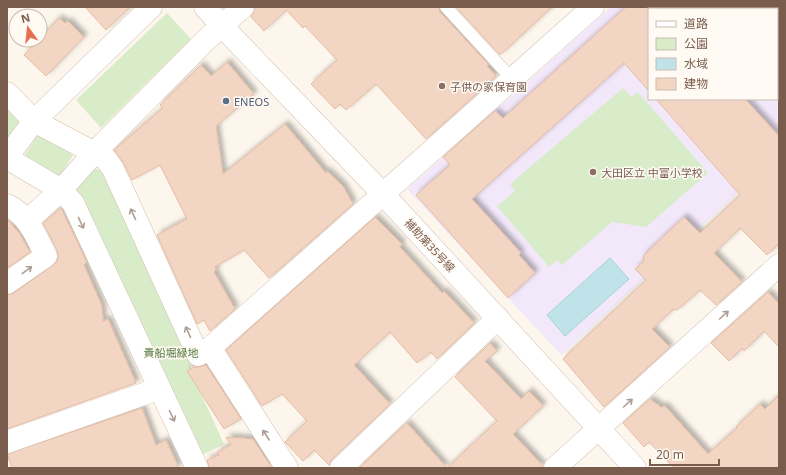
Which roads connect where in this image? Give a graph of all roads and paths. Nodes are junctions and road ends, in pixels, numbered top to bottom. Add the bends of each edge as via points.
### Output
1 (151, 7) edge
2 (205, 7) edge
3 (243, 7) edge
4 (446, 7) edge
5 (593, 7) edge
6 (222, 26) junction
7 (512, 79) junction
8 (7, 93) edge
9 (34, 121) junction
10 (95, 152) junction
11 (7, 157) edge
12 (61, 190) junction
13 (383, 194) junction
14 (7, 205) edge
15 (27, 221) junction
16 (779, 265) edge
17 (7, 283) edge
18 (498, 318) junction
19 (210, 348) junction
20 (158, 388) junction
21 (599, 429) junction
22 (7, 442) edge
23 (197, 468) edge
24 (288, 468) edge
25 (341, 468) edge
26 (556, 468) edge
27 (635, 468) edge

1 - 9 street
2 - 6 street, 補助第35号線
3 - 6 street
4 - 7 lane
5 - 7 street
6 - 10 street
6 - 13 street, 補助第35号線
7 - 13 street
8 - 9 street
9 - 10 street
9 - 11 street
10 - 12 street
19 -> 10 street via 198,355 113,169 106,159
11 - 12 street
12 - 15 street
12 -> 20 street via 73,204
13 - 18 street, 補助第35号線
13 - 19 street
14 - 15 street via 17,209
17 -> 15 street via 46,256
21 -> 16 street
18 - 21 street, 補助第35号線
18 - 25 street
24 -> 19 street
20 - 22 street
20 -> 23 street
21 - 26 street
21 - 27 street, 補助第35号線

